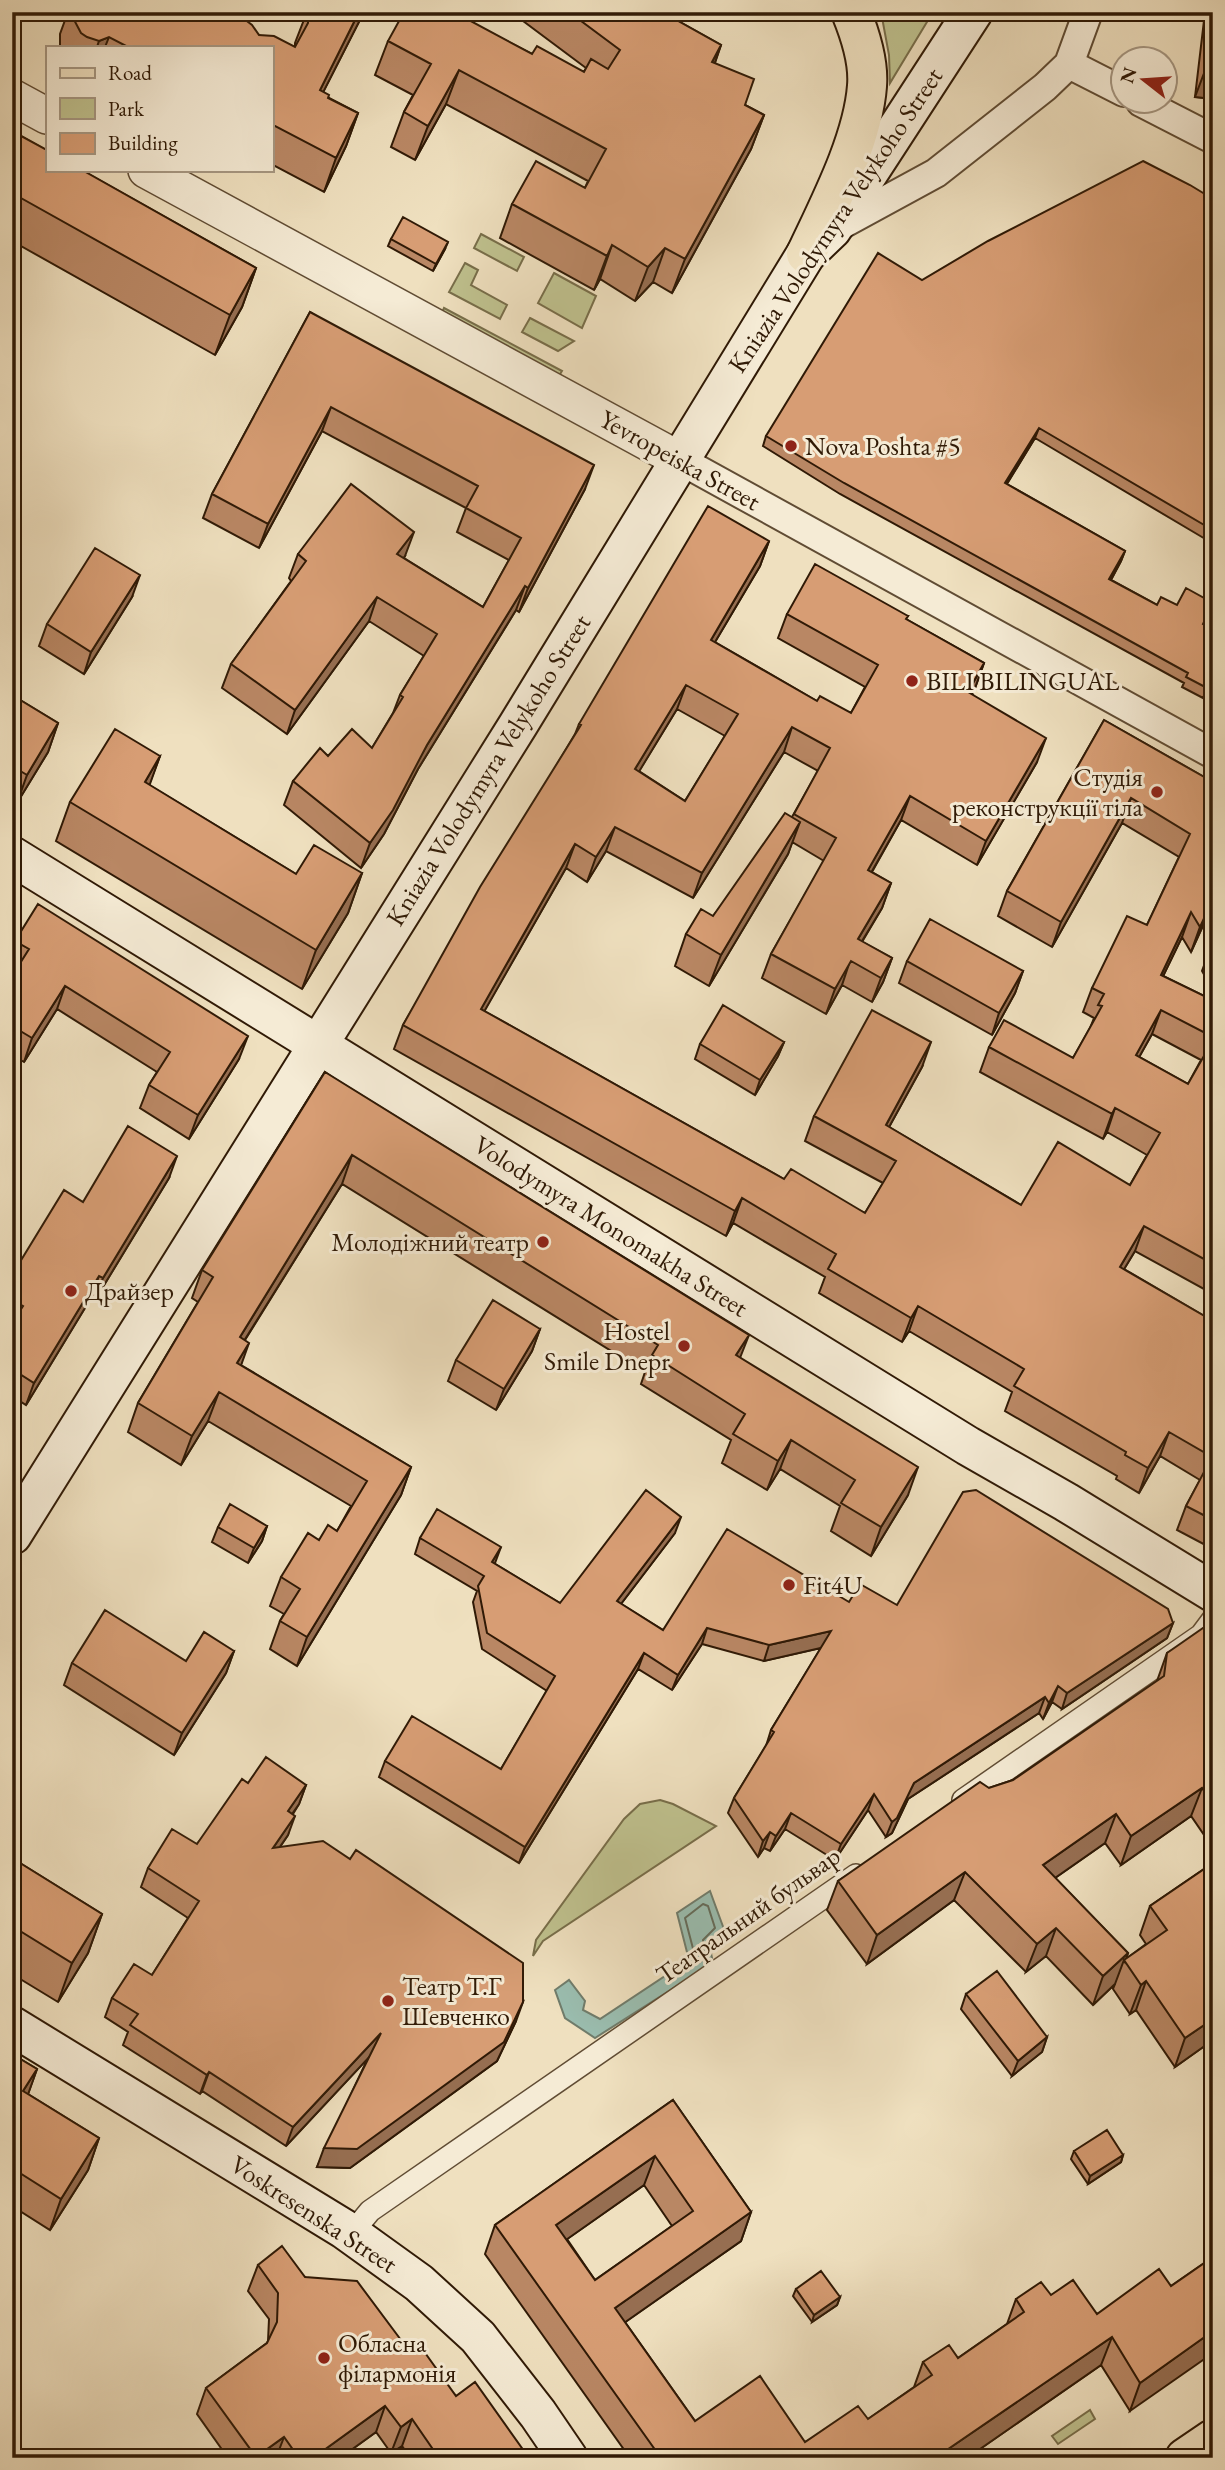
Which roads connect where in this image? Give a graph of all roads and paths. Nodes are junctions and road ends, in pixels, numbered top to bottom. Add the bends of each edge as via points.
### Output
1 (851, 12) edge
2 (973, 12) edge
3 (1088, 12) edge
4 (1069, 64) junction
5 (1110, 86) edge
6 (12, 97) edge
7 (46, 115) edge
8 (1168, 116) edge
9 (1213, 139) edge
10 (150, 172) edge
11 (819, 241) junction
12 (680, 460) junction
13 (1213, 754) edge
14 (12, 856) edge
15 (318, 1045) junction
16 (12, 1535) edge
17 (1213, 1592) edge
18 (1213, 1619) edge
19 (942, 1815) edge
20 (875, 1862) edge
21 (12, 2026) edge
22 (351, 2234) junction
23 (1213, 2439) edge
24 (568, 2458) edge
25 (1185, 2458) edge

1 - 11 main road via 861,37 868,85 860,123
2 - 11 main road, Kniazia Volodymyra Velykoho Street
3 - 4 street
4 - 5 street
4 - 11 street via 936,173
6 - 7 street
8 - 9 street
10 - 12 street, Yevropeiska Street
11 - 12 main road, Kniazia Volodymyra Velykoho Street
12 - 13 street, Yevropeiska Street
12 - 15 main road, Kniazia Volodymyra Velykoho Street
14 - 15 main road, Volodymyra Monomakha Street
15 - 16 main road, Kniazia Volodymyra Velykoho Street
15 - 17 main road, Volodymyra Monomakha Street via 968,1447
18 - 19 street via 1201,1635
20 - 22 street, Театральний бульвар via 370,2211
21 - 22 main road, Voskresenska Street
22 - 24 main road, Voskresenska Street via 419,2283 478,2337
23 - 25 main road

